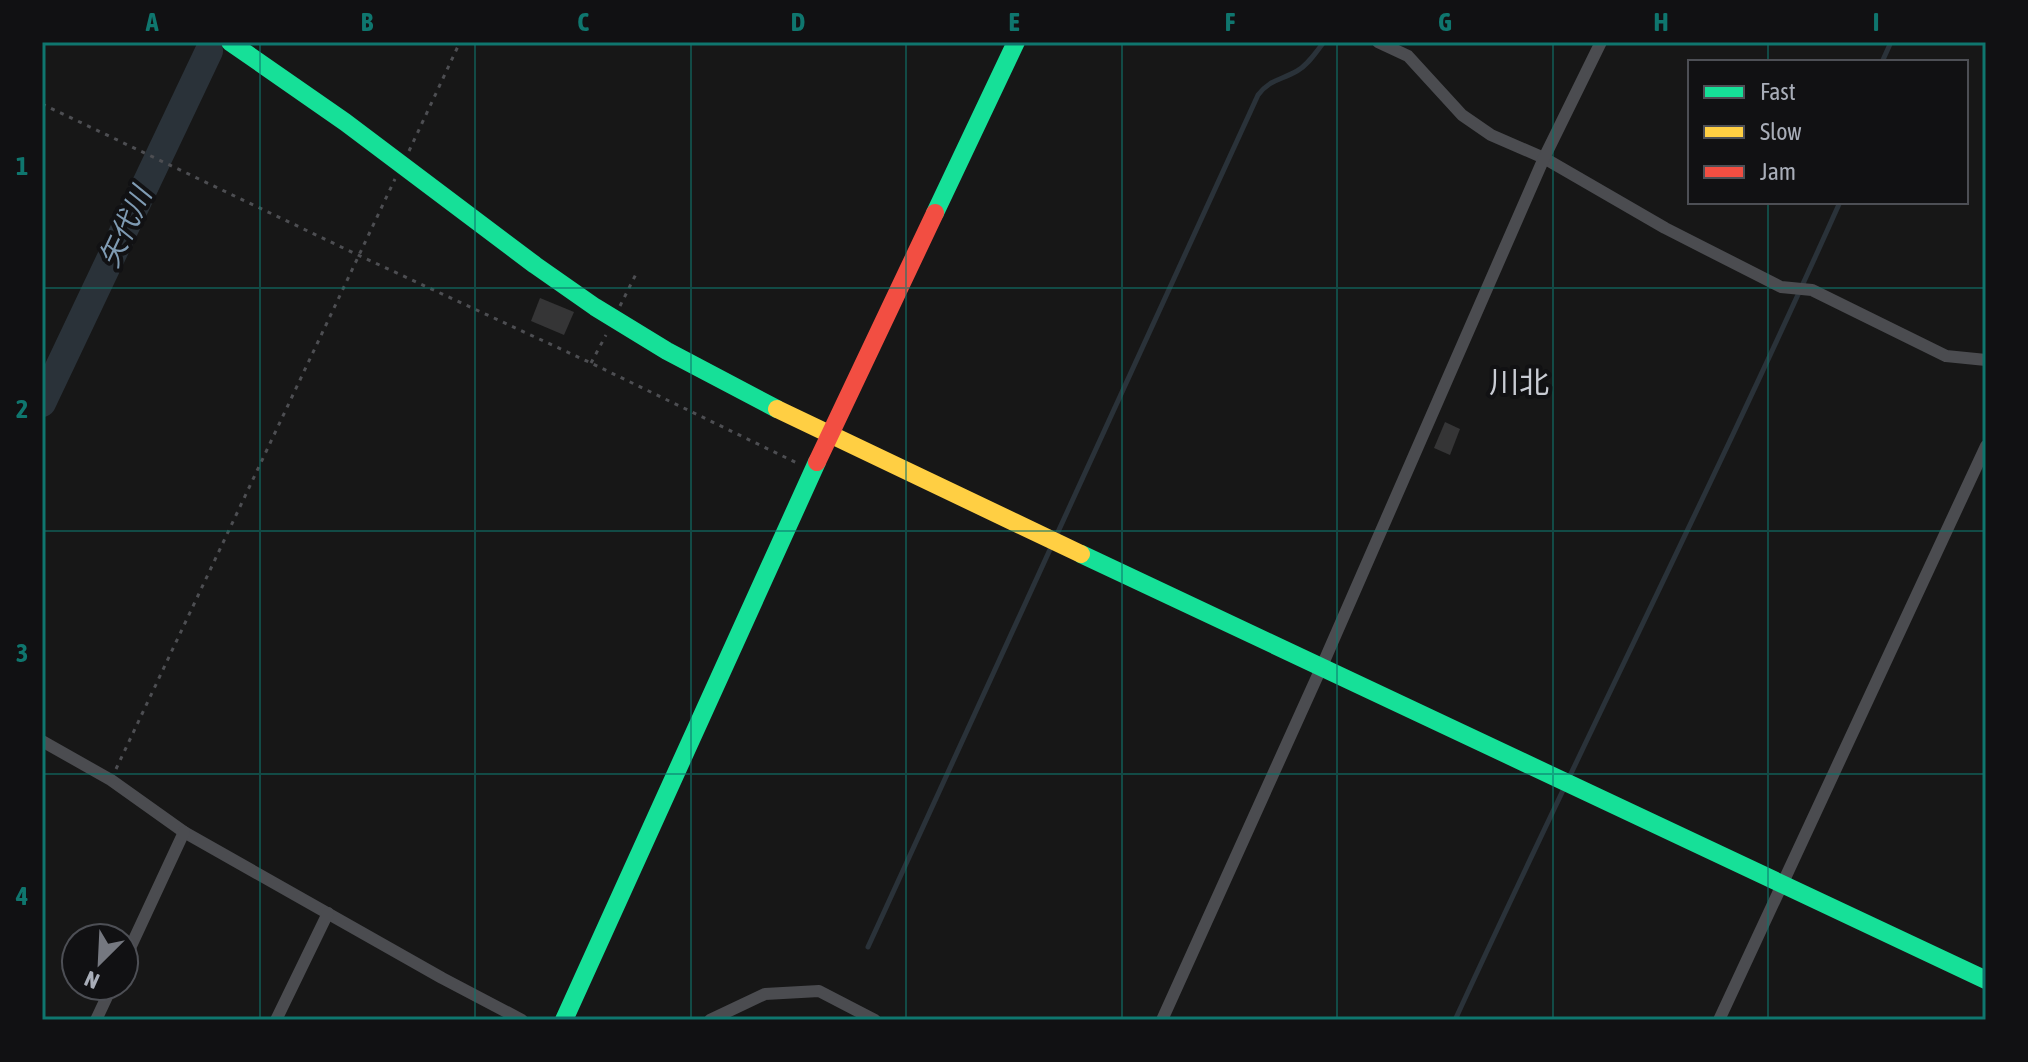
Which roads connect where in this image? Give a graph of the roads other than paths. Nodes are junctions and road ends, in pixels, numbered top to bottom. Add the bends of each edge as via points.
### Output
1 (230, 42) edge
2 (1016, 42) edge
3 (1378, 42) edge
4 (1601, 42) edge
5 (1544, 158) junction
6 (1986, 360) edge
7 (829, 435) junction
8 (1986, 446) edge
9 (1322, 666) junction
10 (42, 741) edge
11 (184, 832) junction
12 (1782, 884) junction
13 (328, 913) junction
14 (140, 927) edge
15 (1986, 980) edge
16 (519, 1019) edge
17 (276, 1020) edge
18 (564, 1020) edge
19 (710, 1020) edge
20 (875, 1020) edge
21 (1162, 1020) edge
22 (1719, 1020) edge

1 - 7 street via 614,320 695,368
2 - 7 street
3 - 5 street via 1408,56 1462,115 1491,135
4 - 5 street
5 - 6 street via 1781,287 1812,290 1946,356
5 - 9 street
7 - 9 street
7 - 18 street
8 - 12 street
9 - 12 street
9 - 21 street
10 - 11 street via 111,780
11 - 13 street
11 - 14 street
12 - 15 street
12 - 22 street
13 - 16 street
13 - 17 street
19 - 20 street via 765,994 819,991

